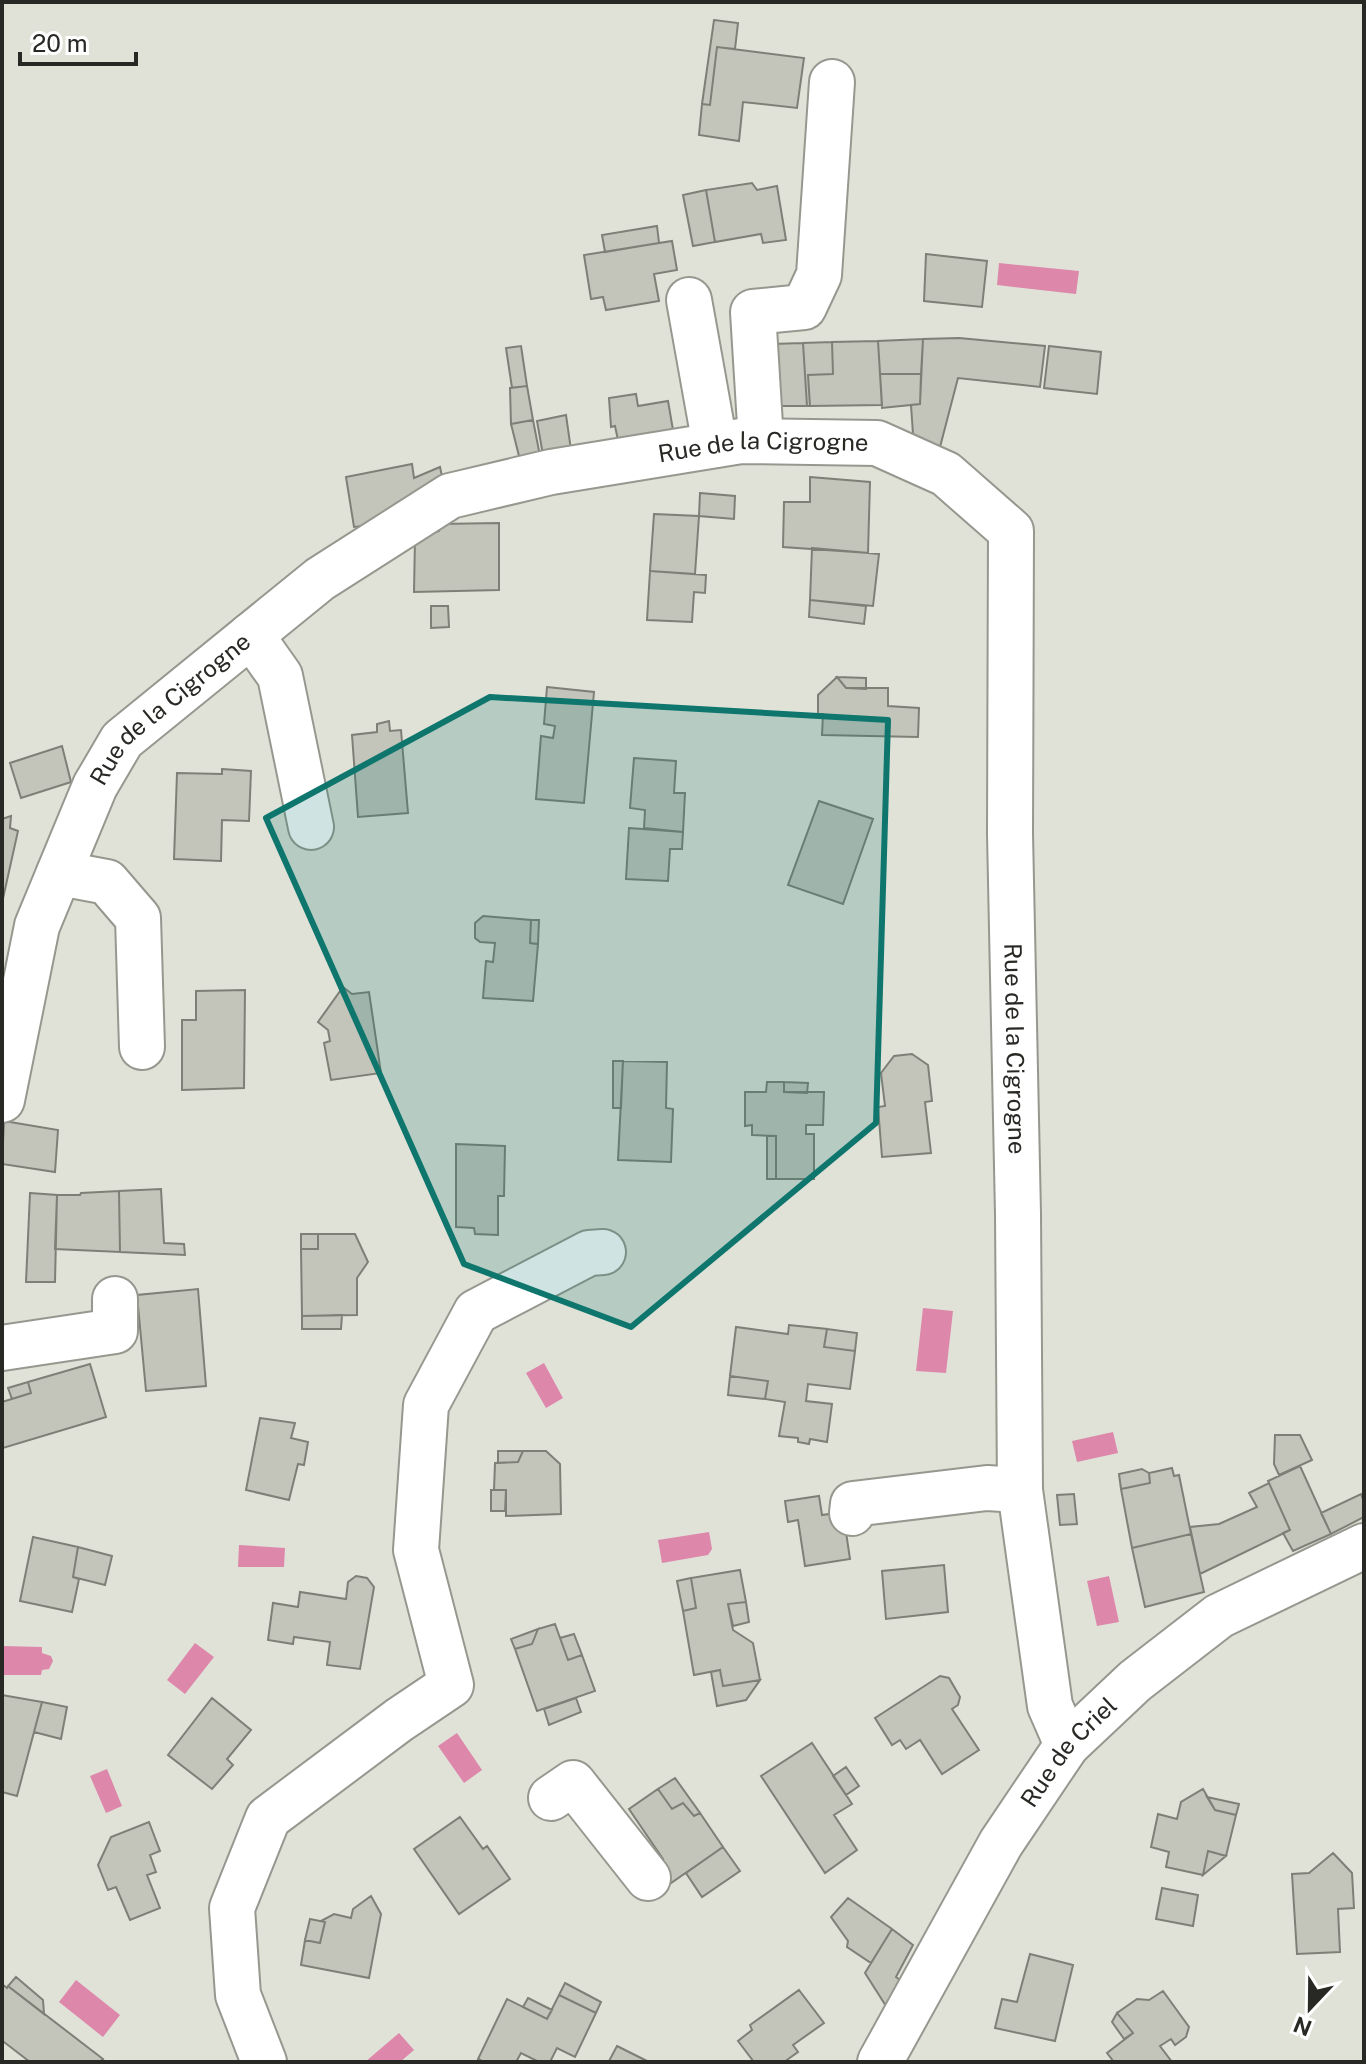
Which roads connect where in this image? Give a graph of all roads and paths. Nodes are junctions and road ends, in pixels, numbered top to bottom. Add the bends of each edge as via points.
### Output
1 (832, 82) dead end
2 (689, 300) dead end
3 (761, 441) junction
4 (715, 445) junction
5 (251, 635) junction
6 (311, 827) dead end
7 (59, 873) junction
8 (142, 1047) dead end
9 (2, 1100) edge
10 (603, 1252) dead end
11 (115, 1299) dead end
12 (2, 1348) edge
13 (1020, 1490) junction
14 (852, 1513) dead end
15 (1364, 1546) edge
16 (1067, 1745) junction
17 (551, 1798) dead end
18 (648, 1878) dead end
19 (264, 2062) edge
20 (880, 2062) edge

1 - 3 street via 819,275 804,307 753,312
2 - 4 street
3 - 4 street, Rue de la Cigrogne
3 - 13 street, Rue de la Cigrogne via 877,443 946,474 1011,531
4 - 5 street, Rue de la Cigrogne via 551,472 450,496 320,579
5 - 6 street via 280,676
5 - 7 street, Rue de la Cigrogne via 122,740 95,786
7 - 8 street via 107,882 138,918
7 - 9 street, Rue de la Cigrogne via 37,926
10 - 19 street via 589,1253 476,1312 426,1405 416,1550 451,1685 268,1818 232,1908 238,1995
11 - 12 street via 115,1331
13 - 14 street via 987,1488 853,1504
13 - 16 street, Rue de la Cigrogne via 1050,1706
15 - 16 street, Rue de Criel via 1219,1616 1135,1681
16 - 20 street, Rue de Criel via 1001,1843
17 - 18 street via 573,1783

